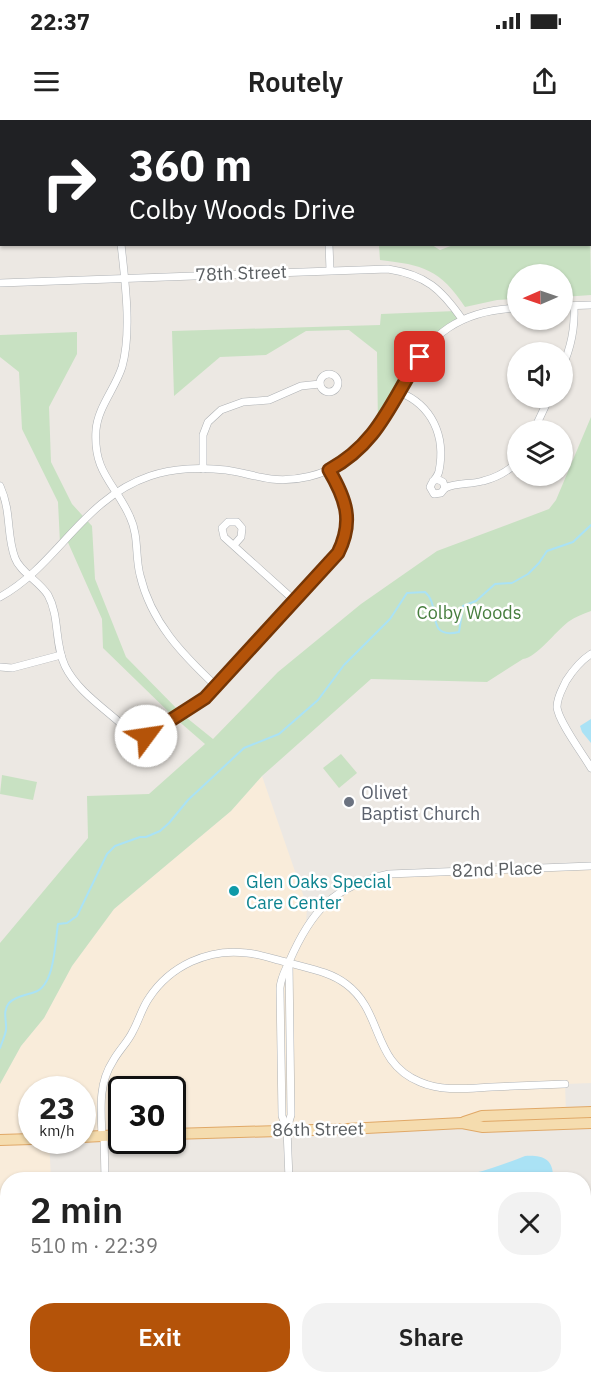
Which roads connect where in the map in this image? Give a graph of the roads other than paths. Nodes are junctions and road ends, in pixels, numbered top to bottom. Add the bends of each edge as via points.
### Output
1 (122, 246) edge
2 (329, 246) edge
3 (330, 270) junction
4 (125, 278) junction
5 (0, 283) edge
6 (591, 305) edge
7 (574, 306) joint
8 (507, 309) edge
9 (462, 320) junction
10 (572, 342) edge
11 (320, 384) dead end
12 (399, 392) junction
13 (203, 469) junction
14 (507, 469) edge
15 (329, 470) junction
16 (433, 481) junction
17 (0, 486) edge
18 (445, 488) junction
19 (115, 493) junction
20 (234, 545) dead end
21 (30, 575) junction
22 (0, 597) edge
23 (295, 601) junction
24 (591, 654) edge
25 (61, 655) junction
26 (0, 668) edge
27 (216, 686) junction
28 (591, 768) edge
29 (591, 866) edge
30 (289, 963) junction
31 (565, 1084) dead end
32 (591, 1112) edge
33 (462, 1123) junction
34 (591, 1123) edge
35 (287, 1129) junction
36 (186, 1133) edge
37 (96, 1136) edge
38 (103, 1136) junction
39 (108, 1136) edge
40 (18, 1139) edge
41 (0, 1140) edge
42 (105, 1172) edge
43 (289, 1172) edge

1 - 4 street
2 - 3 street
3 - 4 street, 78th Street
3 - 9 street, 78th Street via 406,272 438,289
4 - 5 street, 78th Street
4 - 19 street via 125,352 96,429 99,460
6 - 7 street
7 - 10 street
8 - 9 street via 483,311
9 - 12 street via 434,339
11 - 13 street via 221,410 208,422 203,435
12 - 15 street via 362,447
12 - 16 street via 422,406 436,427 440,460
13 - 15 street via 270,479 312,476
13 - 19 street via 151,476
14 - 18 street via 483,482 455,483
15 - 23 street via 347,512 344,542
16 - 18 street via 442,481
16 - 18 street via 430,487 434,494
17 - 21 street via 8,508 10,542 16,561
19 - 21 street
19 - 27 street via 136,533 142,584 163,629
20 - 23 street
21 - 22 street
21 - 25 street via 53,605
23 - 27 street
24 - 28 street via 571,674 557,705 560,717
25 - 26 street
25 - 27 street via 65,667 87,694 135,738 146,736 182,714
29 - 30 street, 82nd Place via 404,872 367,879 335,896 314,915
30 - 31 street via 344,983 361,998 380,1043 393,1062 418,1082 453,1088
30 - 35 street via 291,1115
30 - 38 street via 248,953 223,952 184,964 164,980 148,999 105,1077 101,1103
32 - 33 main road, 86th Street via 482,1116
33 - 34 main road, 86th Street
33 - 35 main road, 86th Street
35 - 36 main road, 86th Street
35 - 43 street
37 - 38 main road
38 - 39 main road
38 - 42 street
40 - 41 main road

